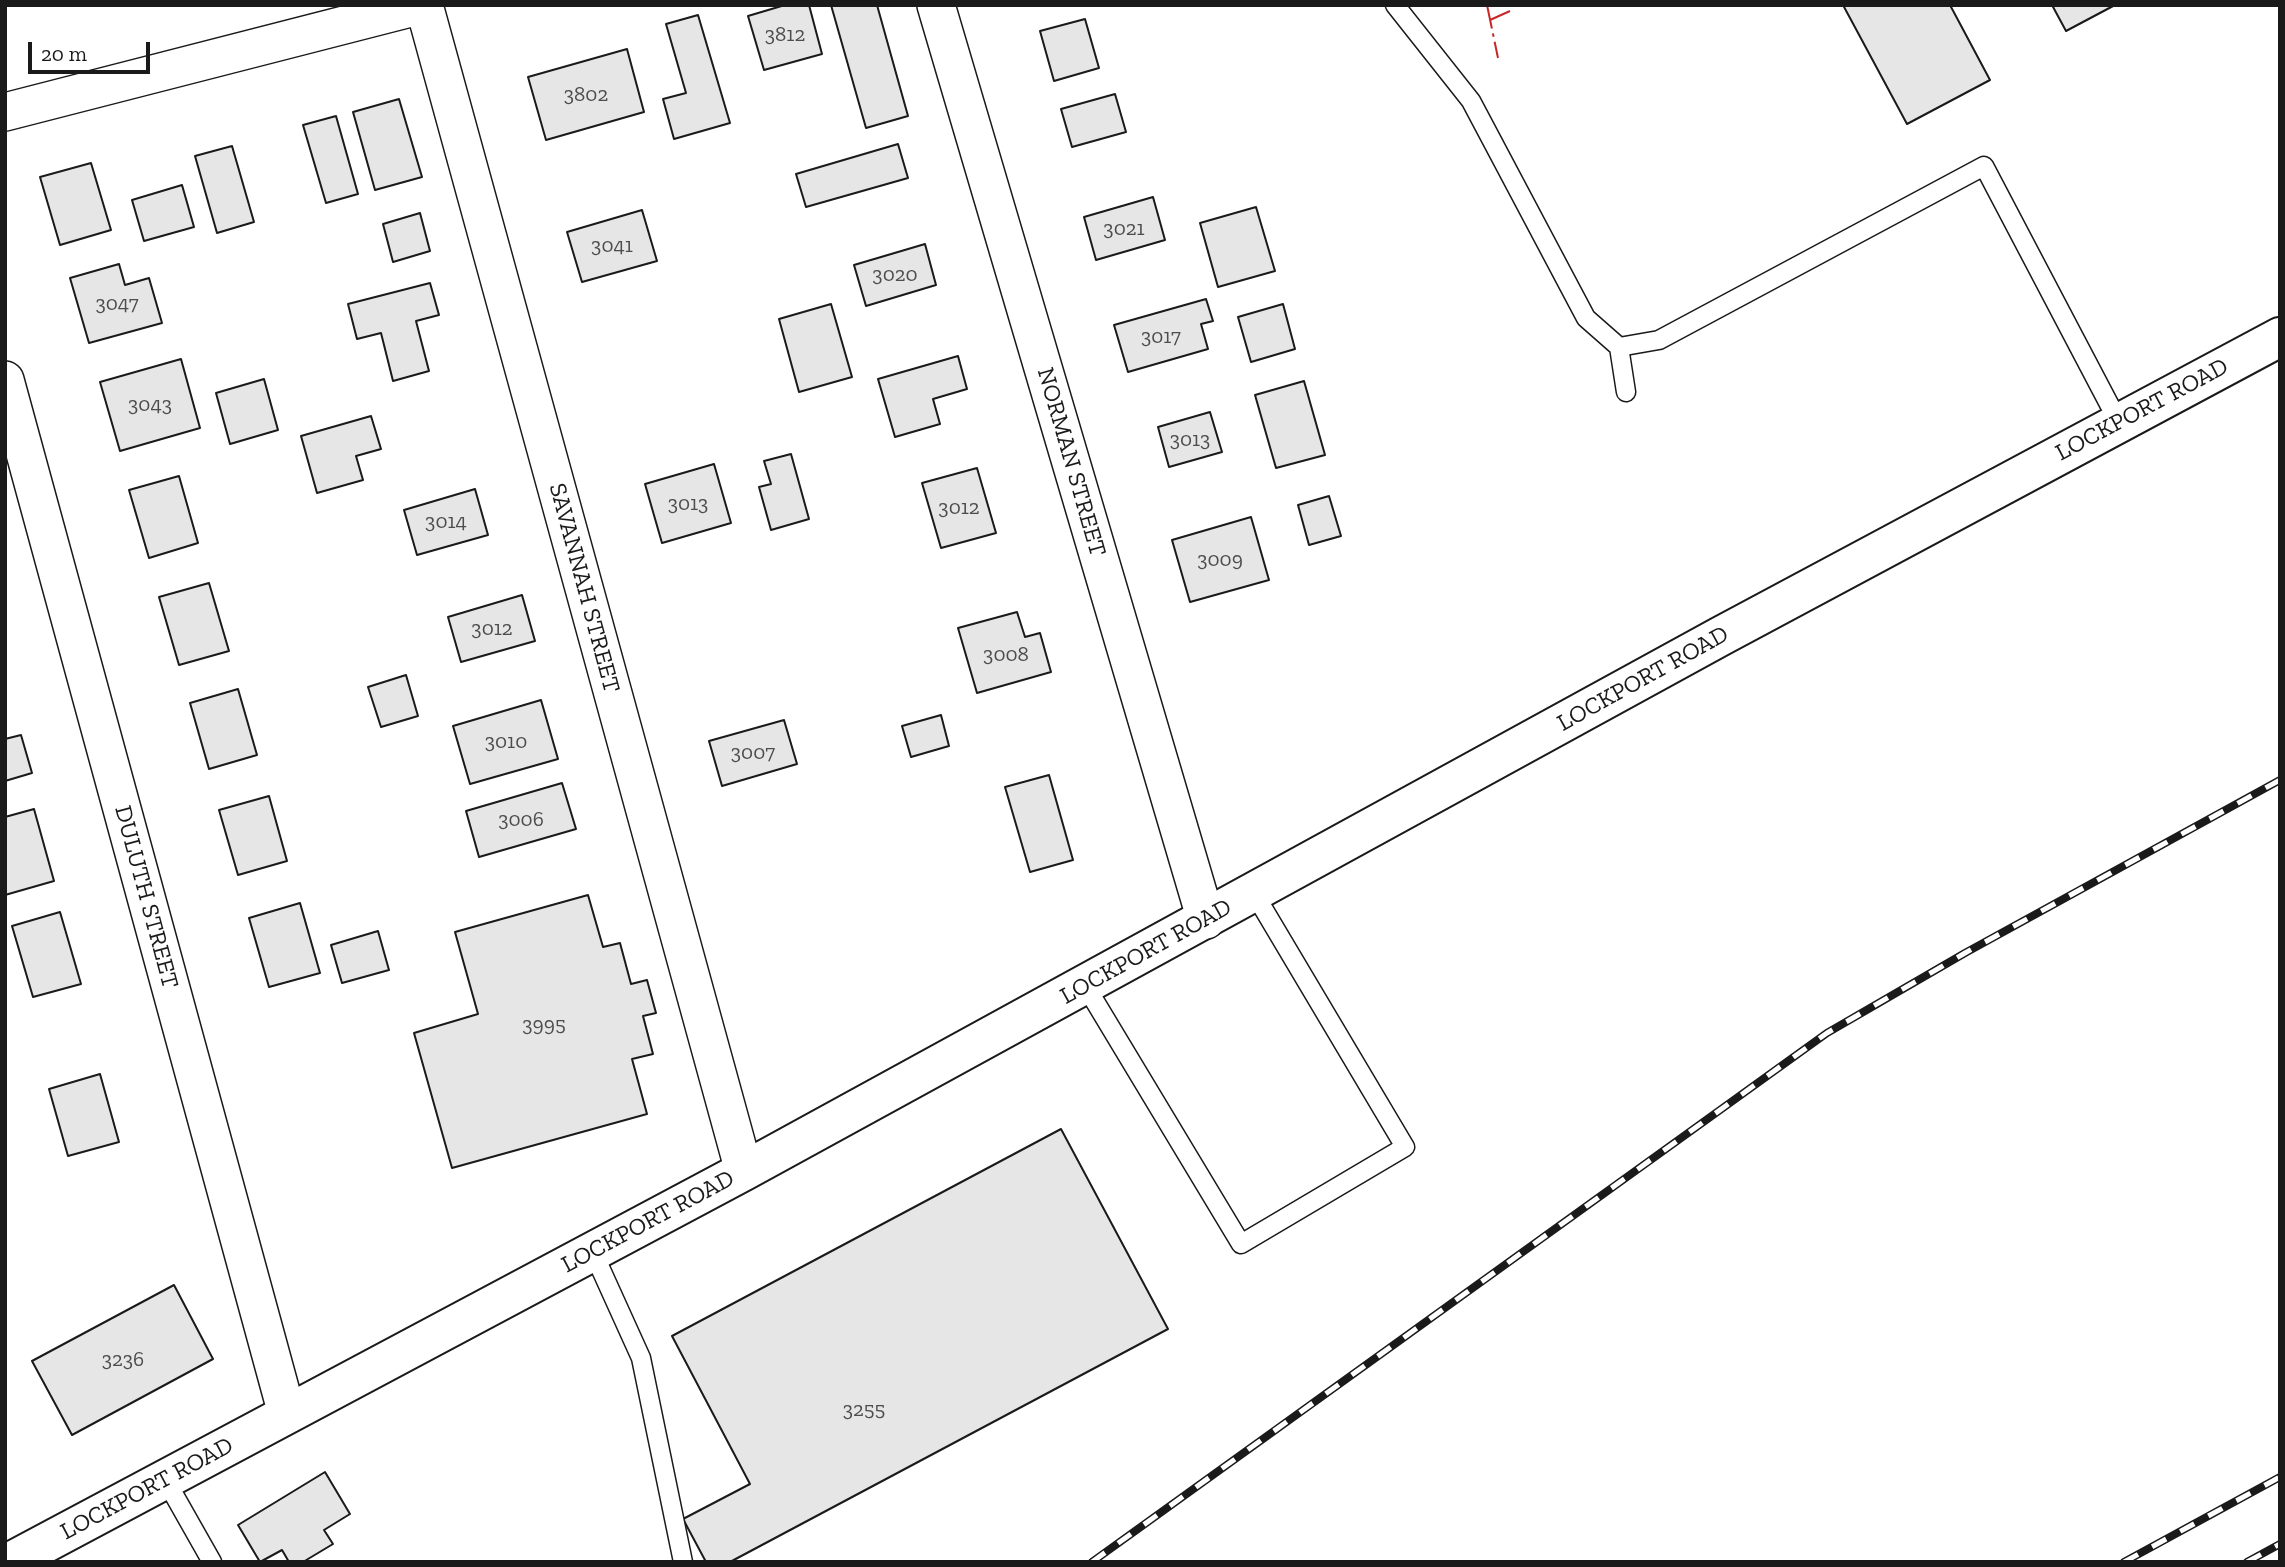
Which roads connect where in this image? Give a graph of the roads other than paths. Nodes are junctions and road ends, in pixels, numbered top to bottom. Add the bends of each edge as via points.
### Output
1 (423, 5) edge
2 (936, 5) edge
3 (1395, 5) edge
4 (5, 112) edge
5 (2280, 337) edge
6 (1619, 347) junction
7 (5, 380) edge
8 (1626, 392) dead end
9 (2119, 423) junction
10 (1254, 892) junction
11 (1206, 920) junction
12 (1085, 985) junction
13 (744, 1171) junction
14 (593, 1251) junction
15 (286, 1415) junction
16 (165, 1479) junction
17 (10, 1562) edge
18 (212, 1562) edge
19 (684, 1562) edge

1 - 4 street
1 - 13 street, SAVANNAH STREET
2 - 11 street, NORMAN STREET
3 - 6 lane via 1471,101 1586,318
5 - 9 street, LOCKPORT ROAD
6 - 8 lane
6 - 9 lane via 1660,340 1984,166
7 - 15 street, DULUTH STREET
9 - 10 street, LOCKPORT ROAD
10 - 11 street, LOCKPORT ROAD
10 - 12 lane via 1405,1147 1241,1244
11 - 12 street, LOCKPORT ROAD
12 - 13 street, LOCKPORT ROAD
13 - 14 street, LOCKPORT ROAD
14 - 15 street, LOCKPORT ROAD
14 - 19 lane via 641,1358
15 - 16 street, LOCKPORT ROAD
16 - 17 street, LOCKPORT ROAD
16 - 18 lane

